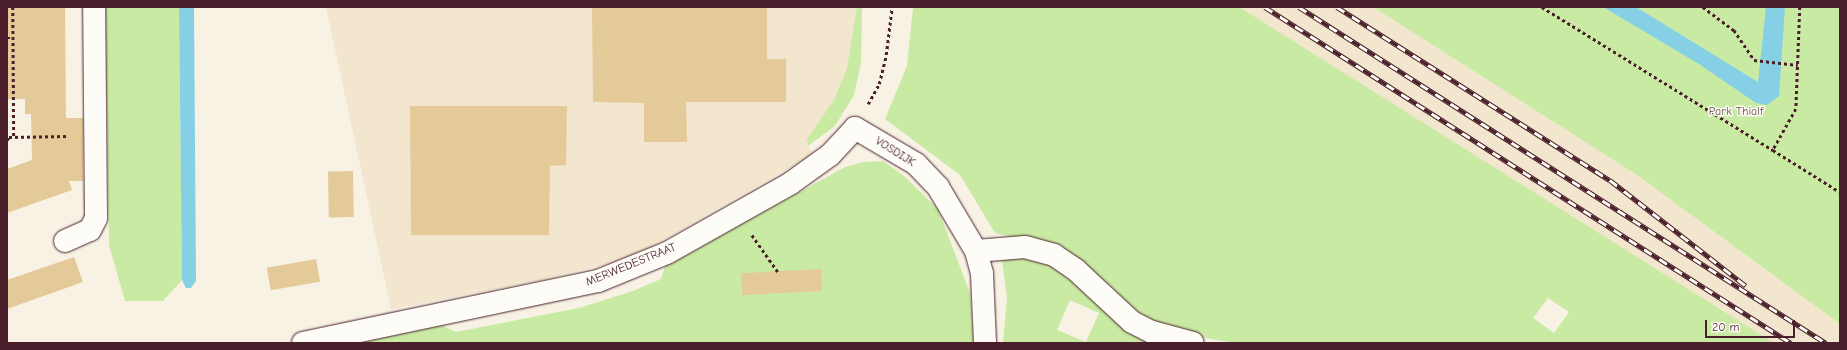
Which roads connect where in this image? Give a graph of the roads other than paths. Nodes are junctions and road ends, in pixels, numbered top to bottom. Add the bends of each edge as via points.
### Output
1 (94, 7) edge
2 (855, 128) joint
3 (65, 241) dead end
4 (976, 250) junction
5 (303, 343) edge
6 (985, 343) edge
7 (1193, 343) edge

1 - 3 street via 96,218 90,230
2 - 4 street, VOSDIJK via 916,164 938,187
2 - 5 street, MERWEDESTRAAT via 830,155 791,182 667,253 598,281
4 - 6 street, VOSDIJK via 982,274
4 - 7 street via 1025,247 1054,255 1076,270 1132,322 1152,332

